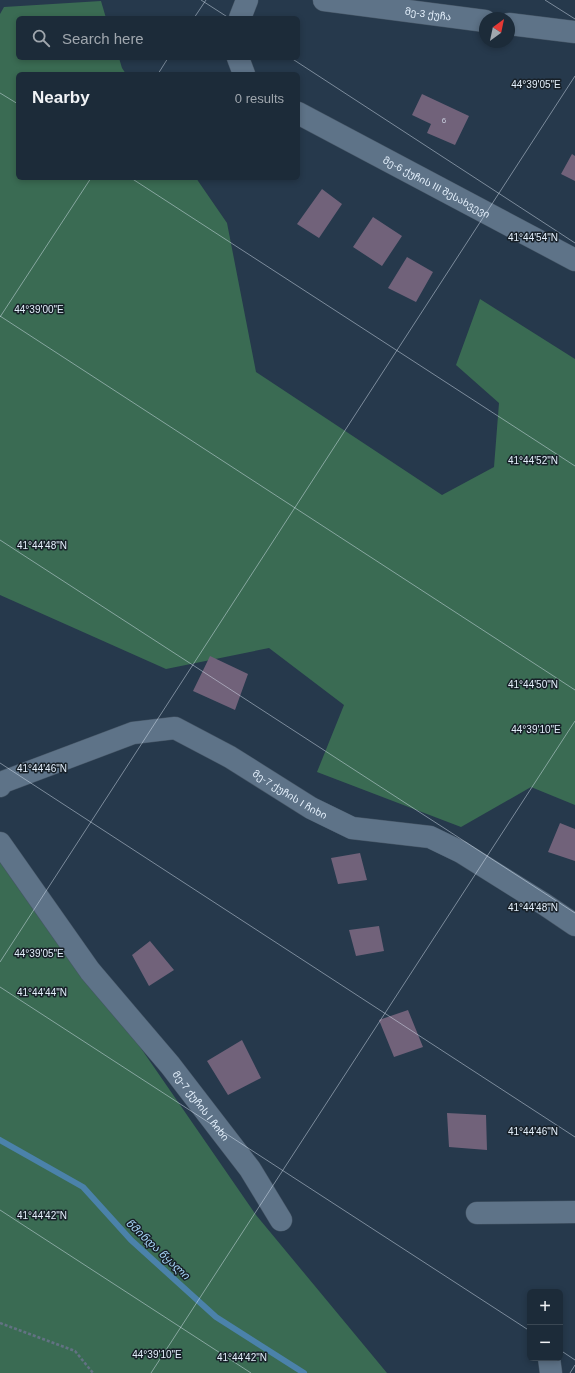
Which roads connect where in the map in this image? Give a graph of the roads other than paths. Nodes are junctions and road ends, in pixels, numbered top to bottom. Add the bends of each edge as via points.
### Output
1 (247, 0) edge
2 (324, 0) edge
3 (241, 16) edge
4 (479, 19) edge
5 (515, 25) edge
6 (575, 32) edge
7 (239, 60) edge
8 (243, 72) edge
9 (300, 114) edge
10 (575, 260) edge
11 (0, 786) edge
12 (0, 843) edge
13 (575, 925) edge
14 (575, 1212) edge
15 (477, 1213) dead end
16 (281, 1220) dead end
17 (549, 1361) edge
18 (550, 1373) edge

1 - 3 street
2 - 4 street, მე-3 ქუჩა
5 - 6 street
7 - 8 street
9 - 10 street, მე-6 ქუჩის III შესახვევი
11 - 13 street, მე-7 ქუჩის I ჩიხი via 3,782 133,733 175,728 230,757 311,808 352,828 430,837 461,852
12 - 16 street, მე-7 ქუჩის I ჩიხი via 90,971 170,1064 250,1169
14 - 15 street
17 - 18 street

